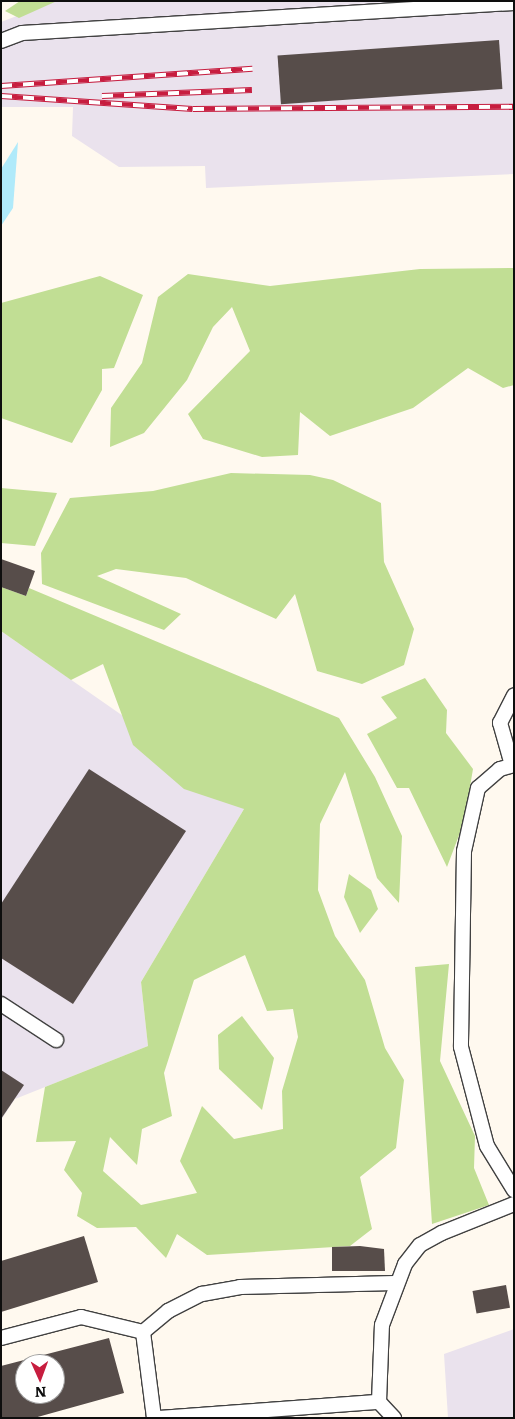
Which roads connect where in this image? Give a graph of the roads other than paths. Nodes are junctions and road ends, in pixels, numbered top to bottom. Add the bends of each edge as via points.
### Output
1 (514, 3) edge
2 (1, 41) edge
3 (514, 695) edge
4 (513, 765) edge
5 (1, 1004) edge
6 (56, 1040) dead end
7 (514, 1190) edge
8 (514, 1204) edge
9 (395, 1284) junction
10 (143, 1332) junction
11 (1, 1338) edge
12 (379, 1402) junction
13 (154, 1418) edge
14 (159, 1418) edge
15 (394, 1418) edge

1 - 2 lane via 22,33
3 - 4 lane via 500,723
4 - 7 lane via 500,769 478,788 464,851 461,1046 487,1146
5 - 6 lane
8 - 9 lane via 420,1245
9 - 10 lane via 240,1287 202,1294 168,1311
9 - 12 lane via 382,1326
10 - 11 lane via 82,1317
10 - 13 lane
12 - 14 lane
12 - 15 lane

